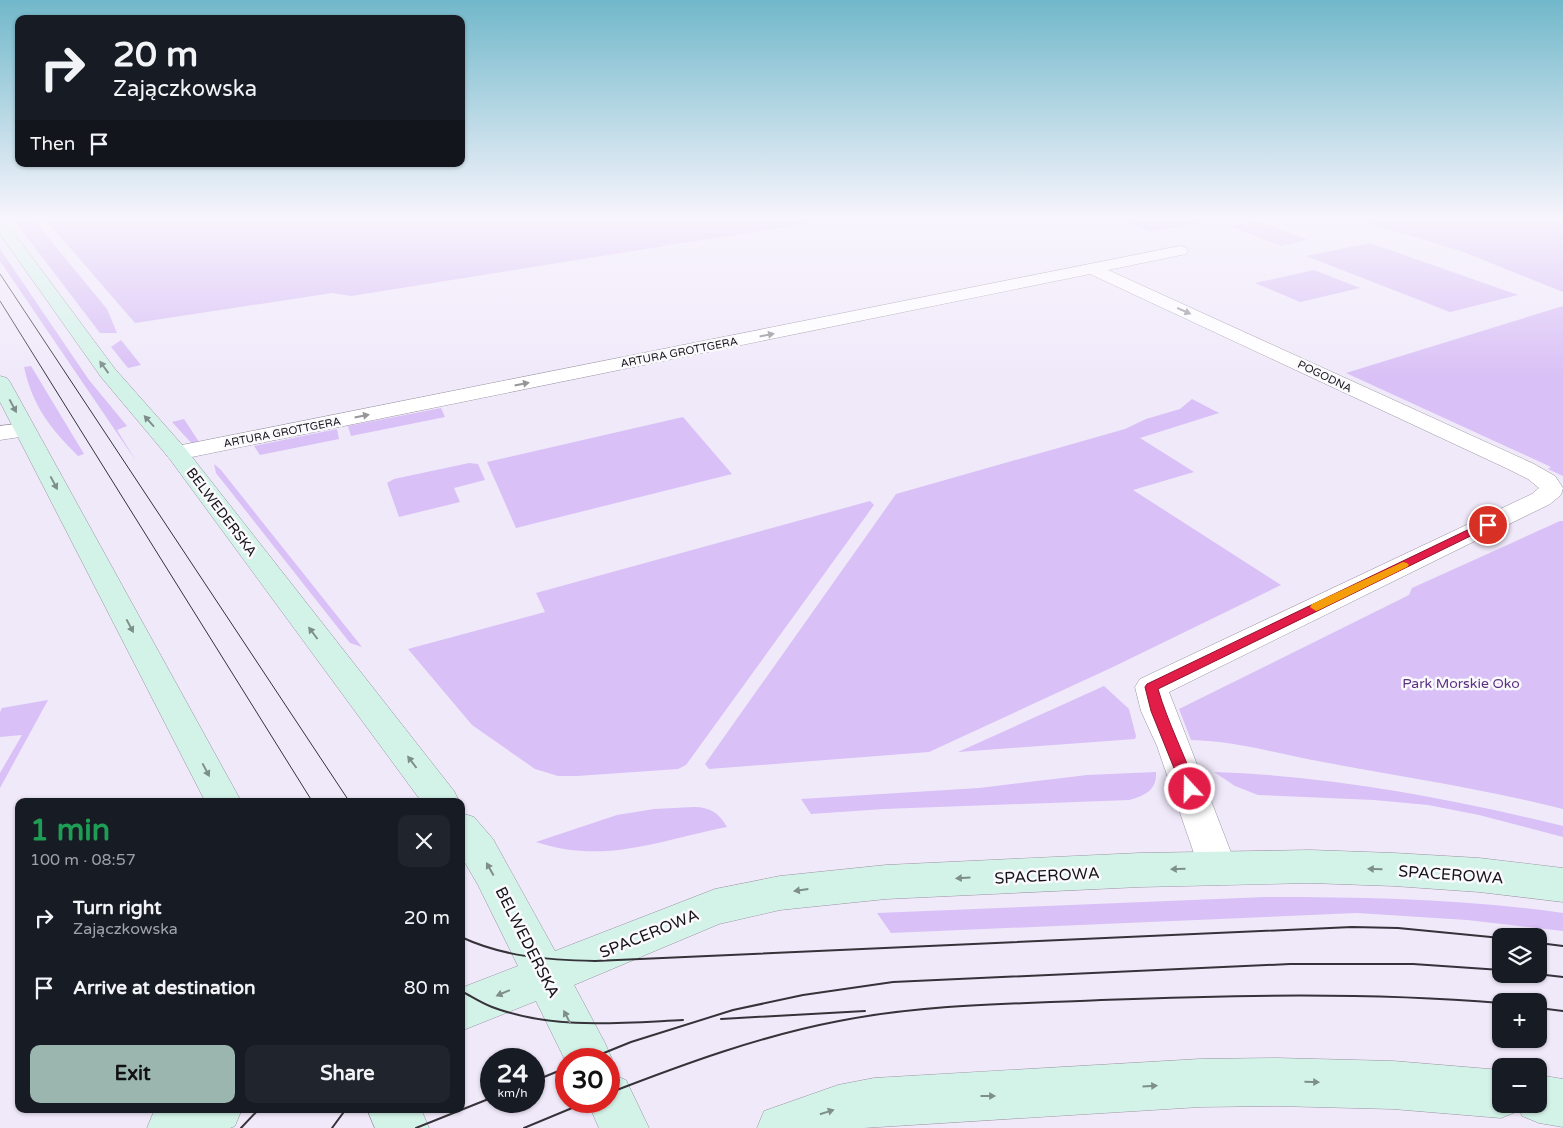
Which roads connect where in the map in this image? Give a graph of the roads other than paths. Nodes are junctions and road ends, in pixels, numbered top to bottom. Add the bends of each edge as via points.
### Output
1 (35, 272) edge
2 (1079, 272) edge
3 (1098, 272) edge
4 (0, 382) edge
5 (13, 432) edge
6 (177, 453) junction
7 (221, 798) edge
8 (439, 798) edge
9 (465, 833) edge
10 (1218, 868) junction
11 (1563, 885) edge
12 (546, 976) junction
13 (465, 1008) edge
14 (583, 1048) edge
15 (1492, 1093) edge
16 (1547, 1100) edge
17 (1563, 1103) edge
18 (208, 1113) edge
19 (394, 1113) edge
20 (618, 1113) edge
21 (171, 1128) edge
22 (404, 1128) edge
23 (625, 1128) edge
24 (780, 1128) edge

6 -> 1 main road, BELWEDERSKA via 108,373
6 -> 2 street, ARTURA GROTTGERA
3 -> 10 street, POGODNA via 1532,472 1552,490 1541,499 1151,687
4 -> 5 main road
5 -> 7 main road
8 -> 6 main road, BELWEDERSKA
12 -> 9 main road, BELWEDERSKA via 479,850
11 -> 10 main road, SPACEROWA via 1480,874 1420,871
10 -> 12 main road, SPACEROWA via 886,882 780,893 715,907
12 -> 13 main road, SPACEROWA
14 -> 12 main road, BELWEDERSKA
24 -> 15 main road via 838,1109 874,1102 1200,1084 1393,1085
16 - 17 main road
18 - 21 main road
19 - 22 main road
20 - 23 main road

